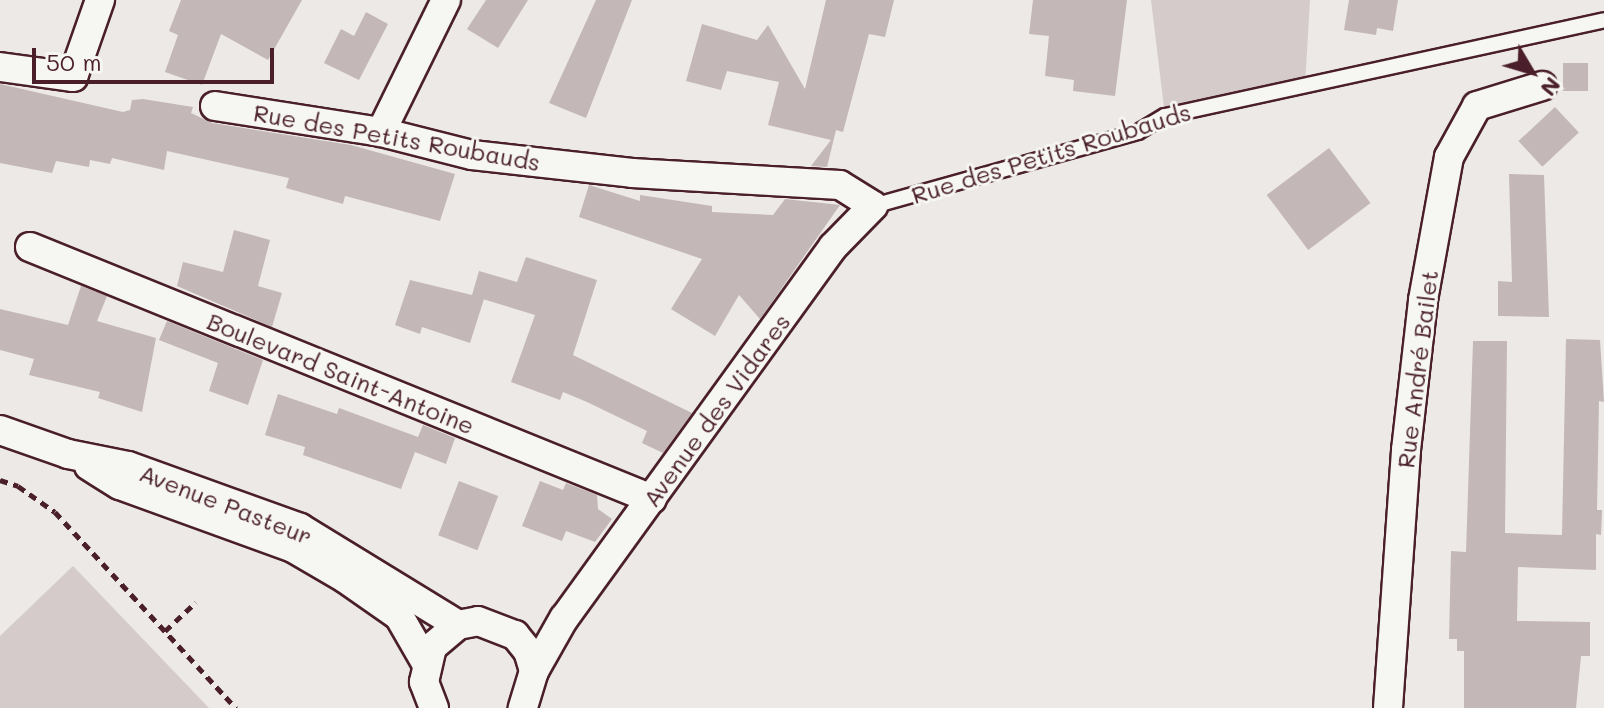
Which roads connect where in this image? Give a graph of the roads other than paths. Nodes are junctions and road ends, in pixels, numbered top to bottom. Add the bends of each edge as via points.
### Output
1 (100, 0) edge
2 (446, 0) edge
3 (1604, 20) edge
4 (0, 67) edge
5 (1542, 86) dead end
6 (215, 106) dead end
7 (381, 132) junction
8 (873, 206) junction
9 (30, 247) dead end
10 (1, 431) edge
11 (68, 454) junction
12 (652, 499) junction
13 (564, 618) junction
14 (458, 625) junction
15 (515, 635) junction
16 (426, 663) junction
17 (532, 695) edge
18 (434, 708) edge
19 (1388, 708) edge

1 - 4 street via 73,77
2 - 7 street
3 - 8 lane, Rue des Petits Roubauds via 1165,116 1138,132
5 - 19 street, Rue André Bailet via 1477,106 1449,157 1423,300 1406,450
6 - 7 street, Rue des Petits Roubauds
7 - 8 street, Rue des Petits Roubauds via 472,155 632,173 840,185
8 - 12 street, Avenue des Vidares via 833,247
9 - 12 street, Boulevard Saint-Antoine
10 - 11 street, Avenue Pasteur
11 - 14 street, Avenue Pasteur via 128,466 300,528
11 - 16 street, Avenue Pasteur via 120,485 293,548 399,616
12 - 13 street, Avenue des Vidares
13 - 15 street
13 - 17 street, Avenue des Vidares
14 - 15 street via 478,621
14 - 16 street via 432,647
15 - 17 street
16 - 18 street via 424,682

